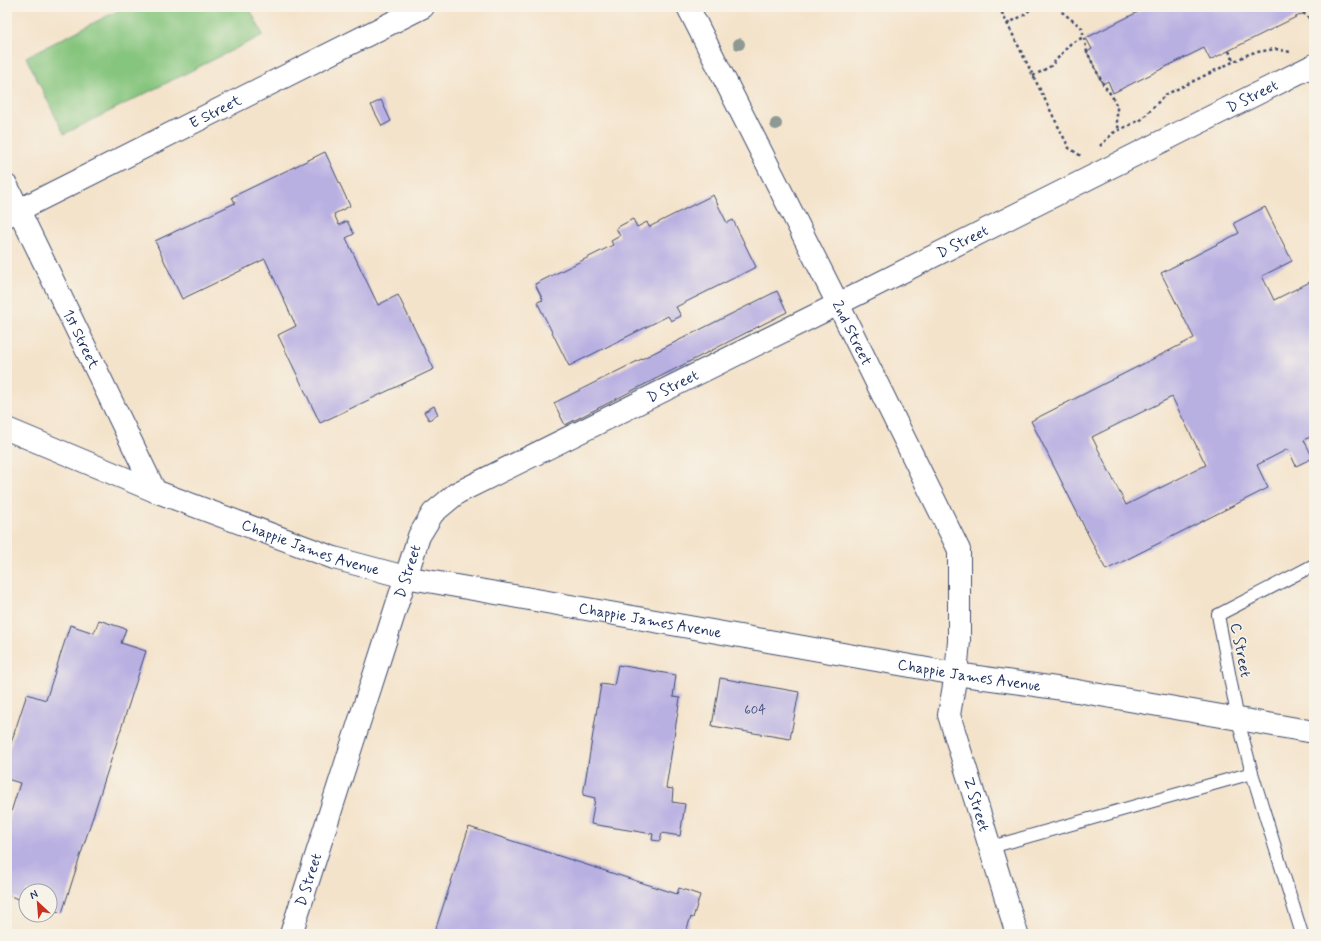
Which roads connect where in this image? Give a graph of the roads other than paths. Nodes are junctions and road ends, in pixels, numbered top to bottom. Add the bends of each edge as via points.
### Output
1 (423, 7) edge
2 (688, 7) edge
3 (1314, 65) edge
4 (7, 186) edge
5 (13, 213) edge
6 (838, 304) junction
7 (7, 429) edge
8 (155, 492) junction
9 (1314, 565) edge
10 (405, 577) junction
11 (956, 674) junction
12 (1238, 720) junction
13 (1314, 732) edge
14 (1252, 773) junction
15 (991, 847) junction
16 (291, 934) edge
17 (1017, 934) edge
18 (1302, 934) edge

1 - 5 street, E Street
2 - 6 street, 2nd Street
3 - 6 street, D Street
4 - 5 street, 1st Street
5 - 8 street, 1st Street
6 - 10 street, D Street via 457,493 433,513 419,536
6 - 11 street, 2nd Street via 959,550 959,641
7 - 8 street, Chappie James Avenue
8 - 10 street, Chappie James Avenue via 334,558
9 - 12 lane, C Street via 1218,615
10 - 11 street, Chappie James Avenue
10 - 16 street, D Street
11 - 12 street, Chappie James Avenue
11 - 15 street, Z Street via 949,715
12 - 13 street, Chappie James Avenue
12 - 14 lane, C Street
14 - 15 lane
14 - 18 lane, C Street
15 - 17 street, Z Street

